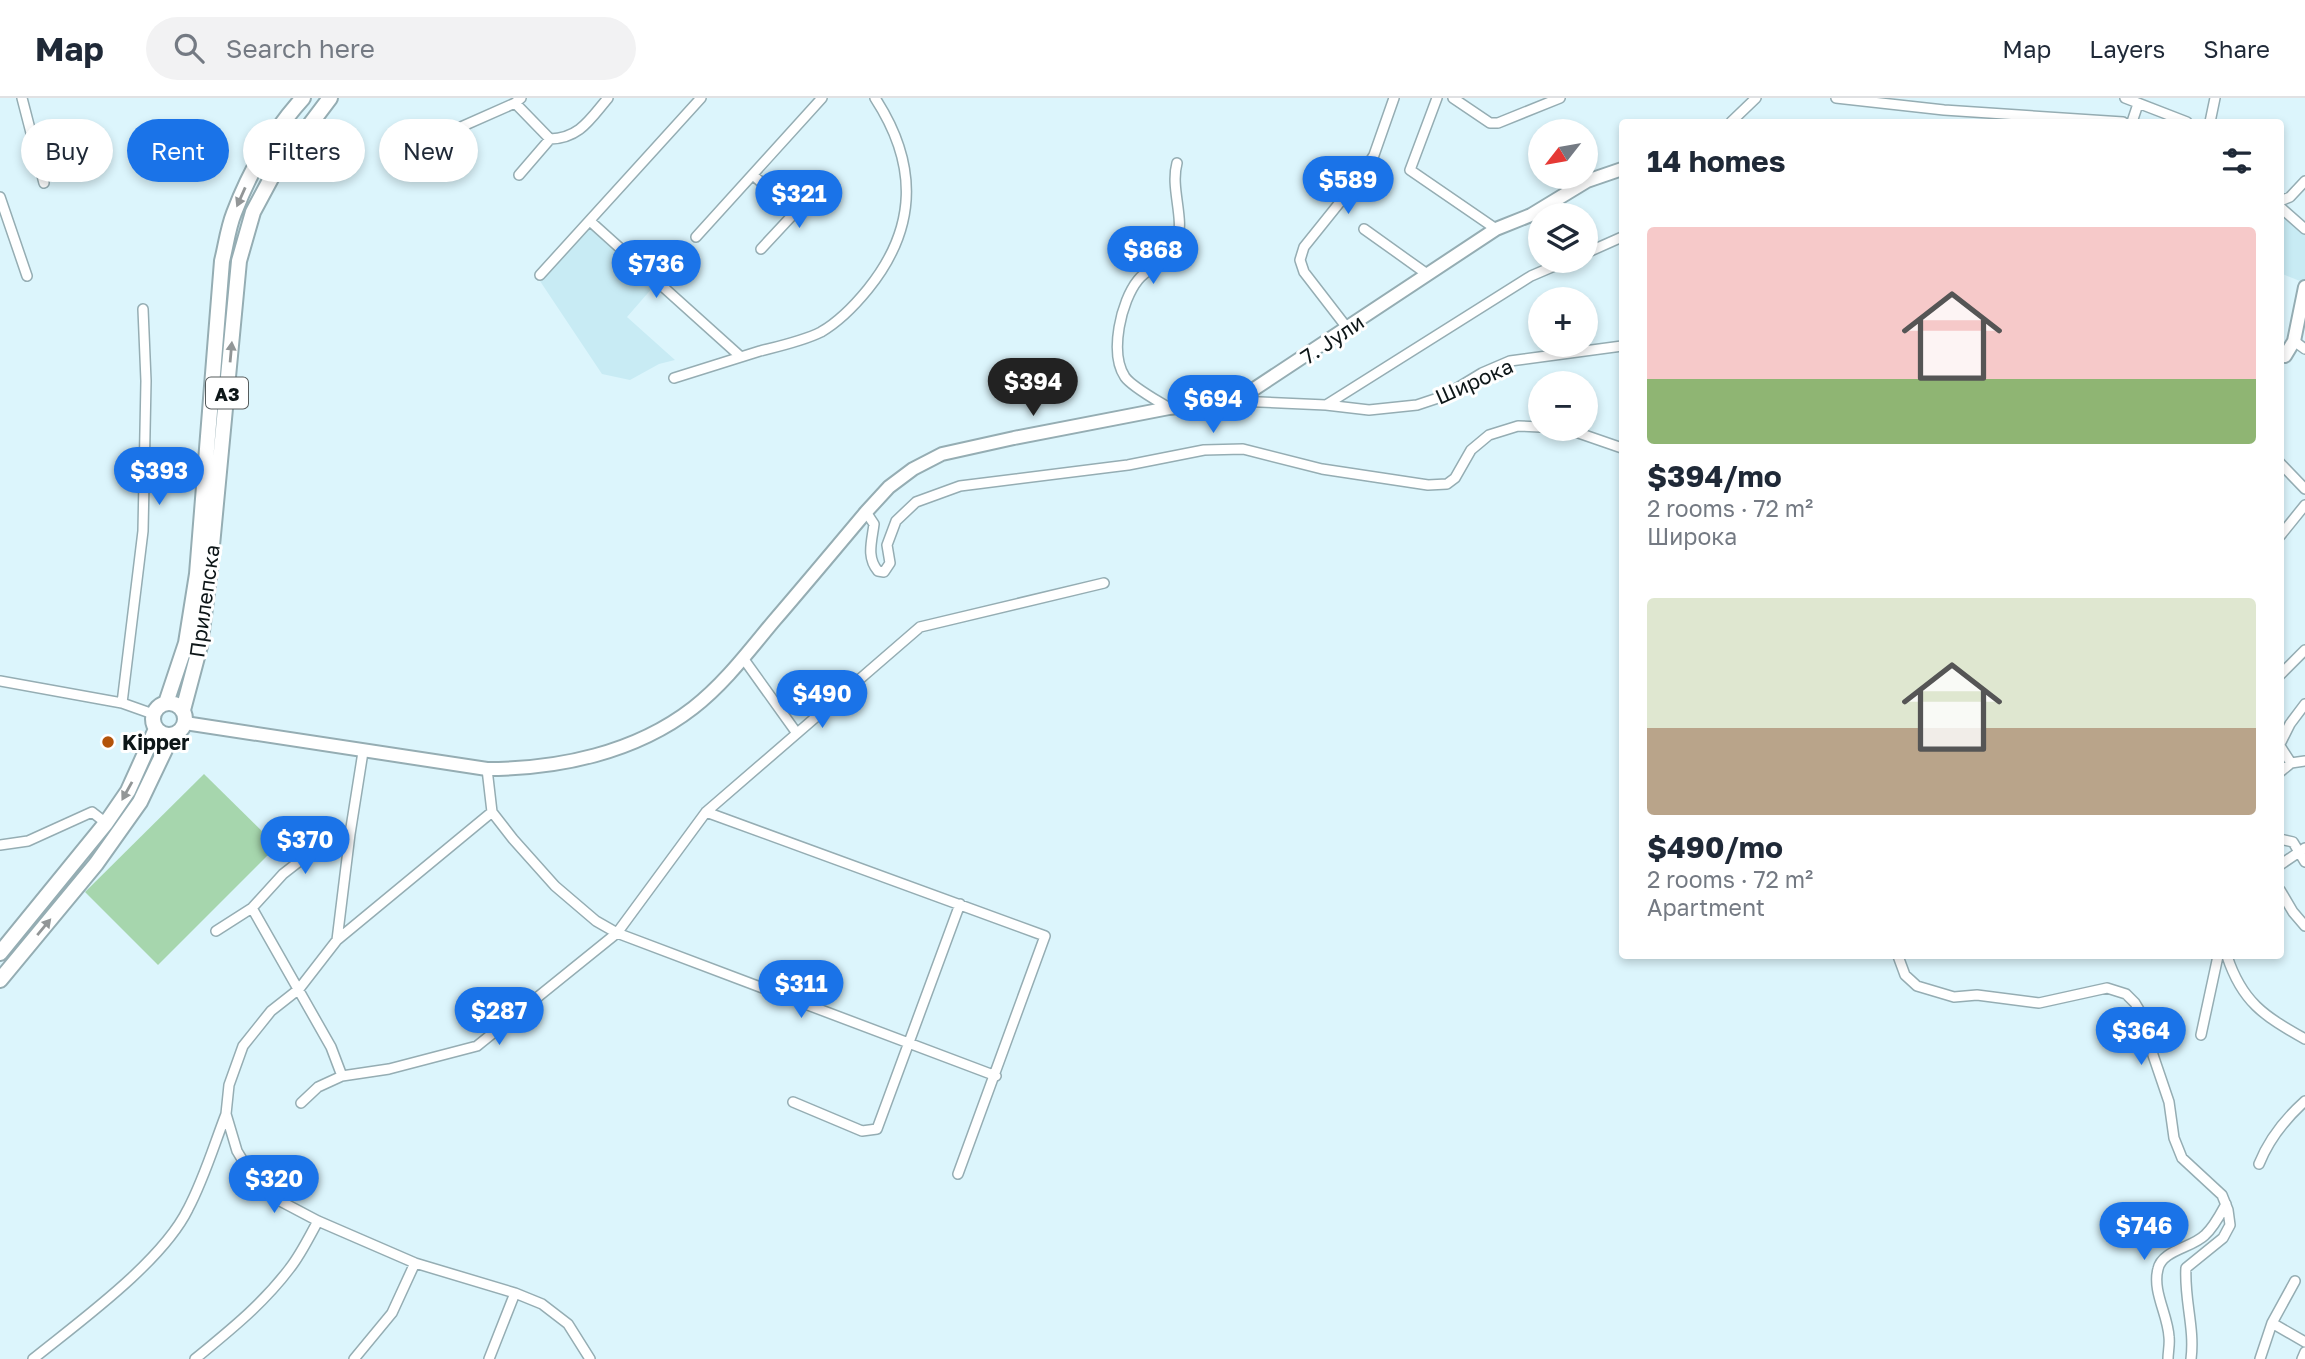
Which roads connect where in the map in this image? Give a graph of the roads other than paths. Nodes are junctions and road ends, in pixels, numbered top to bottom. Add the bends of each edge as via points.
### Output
1 (22, 98) edge
2 (303, 98) edge
3 (330, 98) edge
4 (608, 98) edge
5 (701, 98) edge
6 (822, 98) edge
7 (875, 98) edge
8 (1394, 98) edge
9 (1437, 98) edge
10 (1453, 98) edge
11 (1533, 98) edge
12 (1560, 98) edge
13 (1756, 98) edge
14 (1836, 98) edge
15 (2125, 98) edge
16 (2215, 98) edge
17 (518, 101) edge
18 (2138, 104) junction
19 (1529, 109) junction
20 (478, 119) edge
21 (1734, 119) edge
22 (2043, 119) edge
23 (2133, 119) edge
24 (2179, 119) edge
25 (2211, 119) edge
26 (550, 139) junction
27 (1177, 163) dead end
28 (1619, 170) edge
29 (519, 175) dead end
30 (753, 175) junction
31 (2305, 181) edge
32 (44, 183) dead end
33 (815, 191) dead end
34 (0, 197) edge
35 (2284, 199) edge
36 (2284, 211) edge
37 (795, 212) junction
38 (591, 222) junction
39 (1364, 229) dead end
40 (1496, 229) junction
41 (2305, 229) edge
42 (696, 237) dead end
43 (1619, 238) edge
44 (1598, 248) edge
45 (761, 249) dead end
46 (1538, 273) edge
47 (1427, 274) junction
48 (540, 275) dead end
49 (27, 276) dead end
50 (2305, 286) edge
51 (143, 309) dead end
52 (1348, 329) junction
53 (2294, 341) junction
54 (1619, 346) edge
55 (2305, 349) edge
56 (2284, 354) edge
57 (741, 357) junction
58 (674, 378) dead end
59 (1236, 401) junction
60 (1326, 405) junction
61 (1169, 408) junction
62 (1528, 426) edge
63 (1598, 440) edge
64 (1619, 447) edge
65 (2284, 467) edge
66 (2305, 489) edge
67 (2305, 505) edge
68 (866, 512) junction
69 (2284, 531) edge
70 (1104, 583) dead end
71 (2305, 650) edge
72 (743, 658) junction
73 (2284, 672) edge
74 (0, 681) edge
75 (166, 702) junction
76 (122, 703) junction
77 (2305, 704) edge
78 (184, 717) junction
79 (2305, 720) edge
80 (154, 722) junction
81 (2290, 724) junction
82 (796, 732) junction
83 (172, 735) junction
84 (2284, 737) edge
85 (363, 752) junction
86 (2284, 752) edge
87 (2305, 761) edge
88 (2291, 763) junction
89 (487, 769) junction
90 (2284, 769) edge
91 (492, 812) junction
92 (706, 812) junction
93 (106, 823) junction
94 (350, 834) junction
95 (2284, 840) edge
96 (0, 845) edge
97 (2302, 850) edge
98 (2284, 862) edge
99 (2305, 862) edge
100 (2284, 897) edge
101 (960, 904) junction
102 (252, 908) junction
103 (2305, 926) edge
104 (216, 931) dead end
105 (617, 933) junction
106 (337, 940) junction
107 (0, 953) edge
108 (1899, 959) edge
109 (2217, 959) edge
110 (2228, 959) edge
111 (0, 980) edge
112 (299, 989) junction
113 (2201, 1035) dead end
114 (2305, 1039) edge
115 (908, 1045) junction
116 (342, 1076) junction
117 (996, 1076) junction
118 (2305, 1101) edge
119 (793, 1102) dead end
120 (301, 1103) dead end
121 (226, 1114) junction
122 (2259, 1164) dead end
123 (958, 1174) dead end
124 (2226, 1205) junction
125 (318, 1221) junction
126 (415, 1263) junction
127 (2295, 1282) dead end
128 (515, 1293) junction
129 (2272, 1323) junction
130 (2305, 1342) edge
131 (2305, 1352) edge
132 (33, 1359) edge
133 (195, 1359) edge
134 (354, 1359) edge
135 (489, 1359) edge
136 (590, 1359) edge
137 (2168, 1359) edge
138 (2191, 1359) edge
139 (2260, 1359) edge
140 (2302, 1359) edge

1 - 32 street
2 -> 75 main road, Прилепска / A3 via 251,174 233,215 221,274 197,574 186,643
78 -> 3 main road, Прилепска / A3 via 209,577 239,261 253,212 275,171
4 - 26 street via 582,128 566,138
5 - 38 street
6 - 30 street
7 - 57 street via 904,157 907,196 900,236 882,272 853,308 821,332
8 - 52 street via 1374,155 1304,247 1300,260 1304,272
9 - 40 street via 1410,170
10 - 19 street via 1490,123
11 - 19 street
12 - 19 street
13 - 21 street
14 - 22 street
15 - 18 street
16 - 25 street
17 - 20 street
17 - 26 street
18 - 23 street
18 - 24 street
26 - 29 street
27 - 61 street via 1177,244 1166,259 1138,279 1121,313 1118,337 1125,378
28 - 40 street, 7. Јули via 1587,181 1531,215
30 - 37 street
30 - 42 street
31 - 35 street
33 - 37 street
34 - 49 street
36 - 41 street
37 - 45 street
38 - 48 street
38 - 57 street
39 - 47 street
40 - 47 street, 7. Јули
43 - 44 street
46 - 60 street
47 - 52 street, 7. Јули
50 - 53 street
51 - 76 street via 143,531
52 - 59 street, 7. Јули
53 - 55 street
53 - 56 street
54 - 60 street, Широка via 1510,361 1417,405 1369,410
57 - 58 street
59 - 60 street, Широка
59 - 61 street, Широка
61 - 68 street, Широка via 942,454 897,481
62 - 68 street via 1489,435 1471,450 1447,484 1322,469 1243,449 1204,450 1128,465 960,486 916,502 896,522 887,545 890,563 884,572 878,572 869,554 874,524
63 - 64 street
65 - 66 street
67 - 69 street
68 - 72 street, Широка
70 - 82 street via 920,627
71 - 73 street
72 - 82 street
72 - 89 street, Широка via 692,709 647,737 579,760 523,769
74 - 76 street
75 - 78 main road via 176,704
75 - 80 main road, A3 via 158,706
76 - 80 street
77 - 81 street
78 - 83 main road via 180,731
78 - 85 street, Широка
79 - 81 street
80 - 83 main road via 163,734
80 -> 93 main road, A3 via 128,791
81 - 84 street
82 - 92 street
111 -> 83 main road via 96,864 140,802
85 - 89 street, Широка
85 - 94 street
86 - 88 street
87 - 88 street
88 - 90 street
89 - 91 street
91 - 105 street via 555,886
91 - 106 street
92 - 101 street
92 - 105 street
93 - 96 street via 92,812 28,841
93 - 107 main road, A3
94 - 102 street via 315,849 283,874
94 - 106 street
95 - 97 street
97 - 98 street
97 - 99 street
100 - 103 street
101 - 115 street
101 - 117 street via 1045,936
102 - 104 street
102 - 112 street
105 - 115 street
105 - 116 street via 477,1046
106 - 112 street
108 - 124 street via 1905,975 1917,986 1954,997 1977,995 2039,1003 2107,988 2126,994 2144,1018 2182,1158 2222,1195
109 - 113 street
110 - 114 street via 2244,993 2270,1020
112 - 116 street
112 - 121 street via 271,1011 243,1046 229,1085
115 - 117 street
115 - 119 street via 873,1132
116 - 120 street via 318,1087
117 - 123 street
118 - 122 street via 2272,1138
121 - 125 street via 237,1151 257,1184
121 - 132 street via 188,1210 170,1236 91,1313
124 - 137 street via 2204,1237 2161,1261 2157,1281 2169,1337
124 - 138 street via 2230,1225 2223,1238 2186,1268
125 - 126 street
125 - 133 street via 292,1266 268,1295
126 - 128 street
126 - 134 street via 392,1313
127 - 129 street
128 - 135 street
128 - 136 street via 542,1304 568,1324
129 - 130 street
129 - 139 street
131 - 140 street

